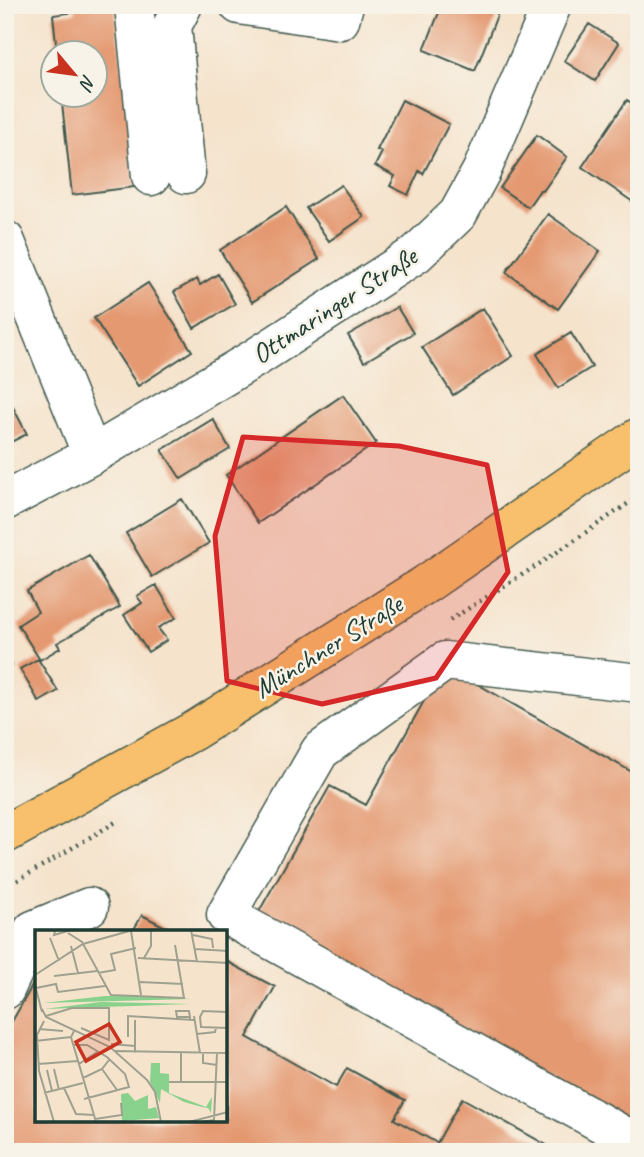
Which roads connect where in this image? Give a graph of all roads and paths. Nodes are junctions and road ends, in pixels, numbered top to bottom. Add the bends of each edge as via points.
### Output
1 (134, 5) edge
2 (183, 5) edge
3 (239, 5) edge
4 (344, 5) edge
5 (552, 5) edge
6 (5, 240) edge
7 (639, 437) edge
8 (92, 455) junction
9 (5, 502) edge
10 (639, 683) edge
11 (5, 834) edge
12 (89, 907) dead end
13 (5, 990) edge
14 (639, 1144) edge

1 - 2 street via 168,175 172,26
3 - 4 street via 340,20
5 - 8 street, Ottmaringer Straße via 482,170 458,214 416,254 255,358
6 - 8 street
7 - 11 main road, Münchner Straße via 426,584 195,730
8 - 9 street, Ottmaringer Straße
10 - 14 street via 445,661 320,751 226,915
12 - 13 street via 33,930

